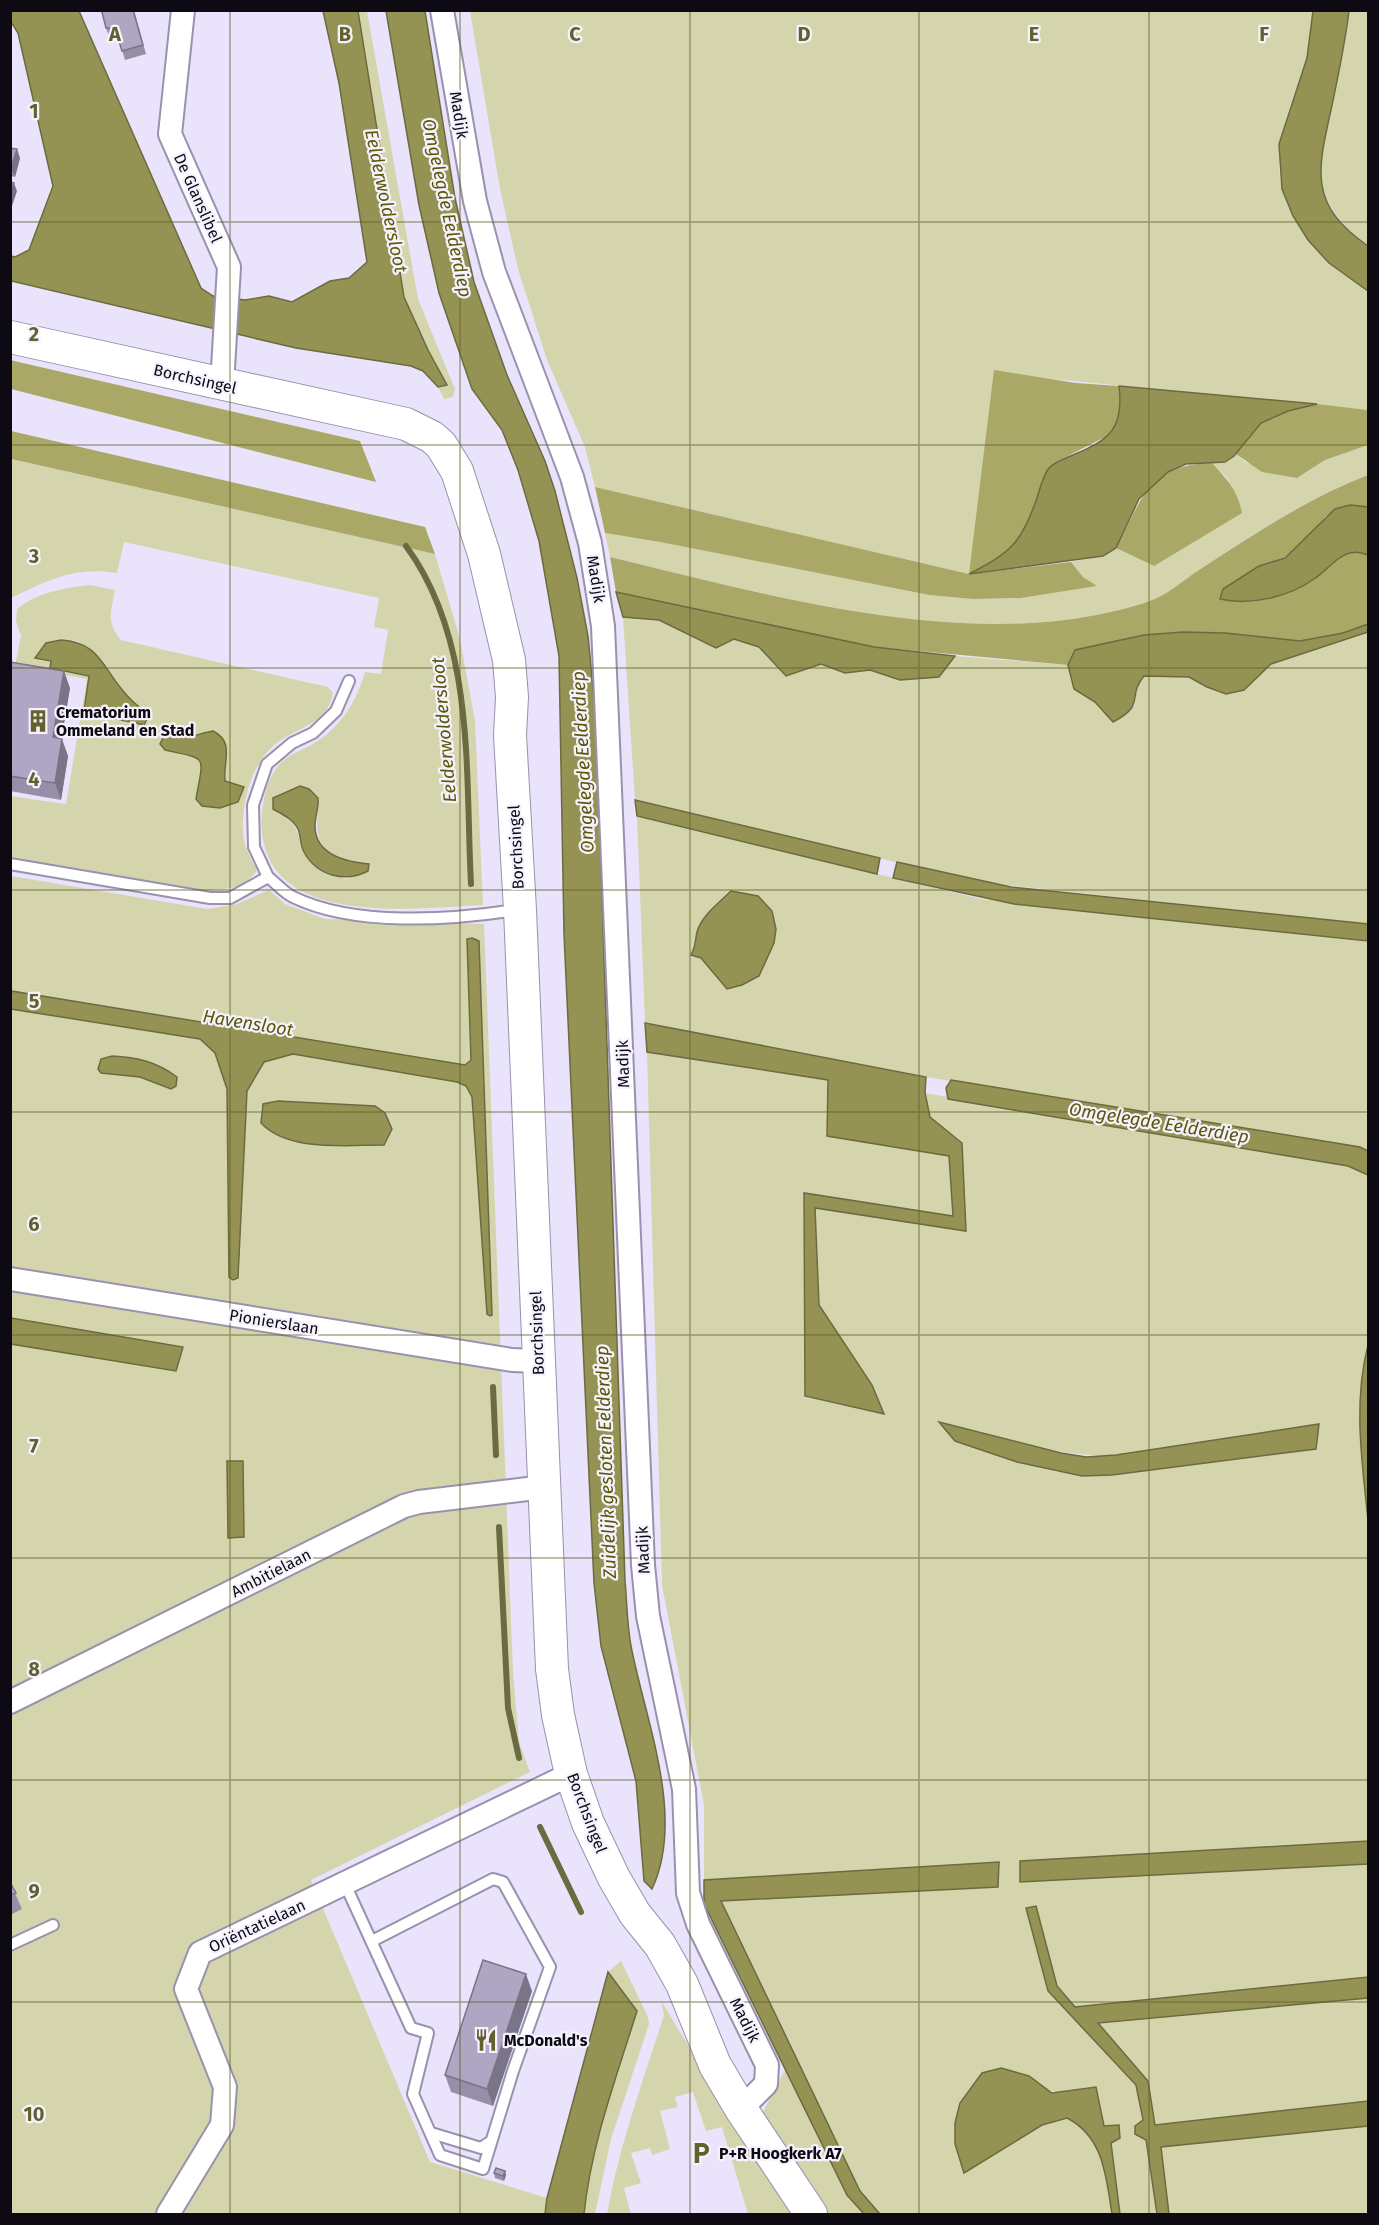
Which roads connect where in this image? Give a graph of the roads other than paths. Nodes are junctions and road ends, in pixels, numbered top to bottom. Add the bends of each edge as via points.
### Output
1 (183, 10) edge
2 (442, 10) edge
3 (10, 337) edge
4 (222, 385) junction
5 (349, 681) dead end
6 (10, 864) edge
7 (268, 877) junction
8 (520, 910) junction
9 (10, 1279) edge
10 (538, 1361) junction
11 (544, 1487) junction
12 (10, 1702) edge
13 (571, 1774) junction
14 (345, 1884) junction
15 (53, 1925) dead end
16 (372, 1941) junction
17 (10, 1945) edge
18 (741, 2109) junction
19 (431, 2133) junction
20 (490, 2142) junction
21 (168, 2214) edge
22 (811, 2214) edge

1 - 4 street, De Glanslibel via 170,134 229,267
2 - 18 street, Madijk via 475,201 494,272 572,477 590,543 603,626 642,1565 648,1616 684,1789 688,1893 702,1934 767,2065 765,2084
3 - 4 main road, Borchsingel
4 - 8 main road, Borchsingel via 406,424 432,436 449,454 484,554 504,632 512,697 510,735
5 - 7 lane via 336,711 267,764 253,805 254,847
6 - 7 lane via 210,898 230,898
7 - 8 lane via 291,897 330,911 398,918
8 - 10 main road, Borchsingel
9 - 10 street, Pionierslaan via 512,1360
10 - 11 main road, Borchsingel
11 - 12 street, Ambitielaan via 404,1506
11 - 13 main road, Borchsingel via 552,1669
13 - 14 street, Oriëntatielaan
13 - 18 main road, Borchsingel via 588,1823 635,1914 660,1945 682,1984 716,2066
14 - 16 lane
14 - 21 street, Oriëntatielaan via 200,1953 186,1989 225,2088 222,2125
15 - 17 lane
16 - 19 lane via 411,2028 429,2033 413,2094
16 - 20 lane via 493,1879 503,1882 550,1967
18 - 22 main road, Borchsingel
19 - 20 lane via 481,2148
19 - 20 lane via 440,2155 483,2169

